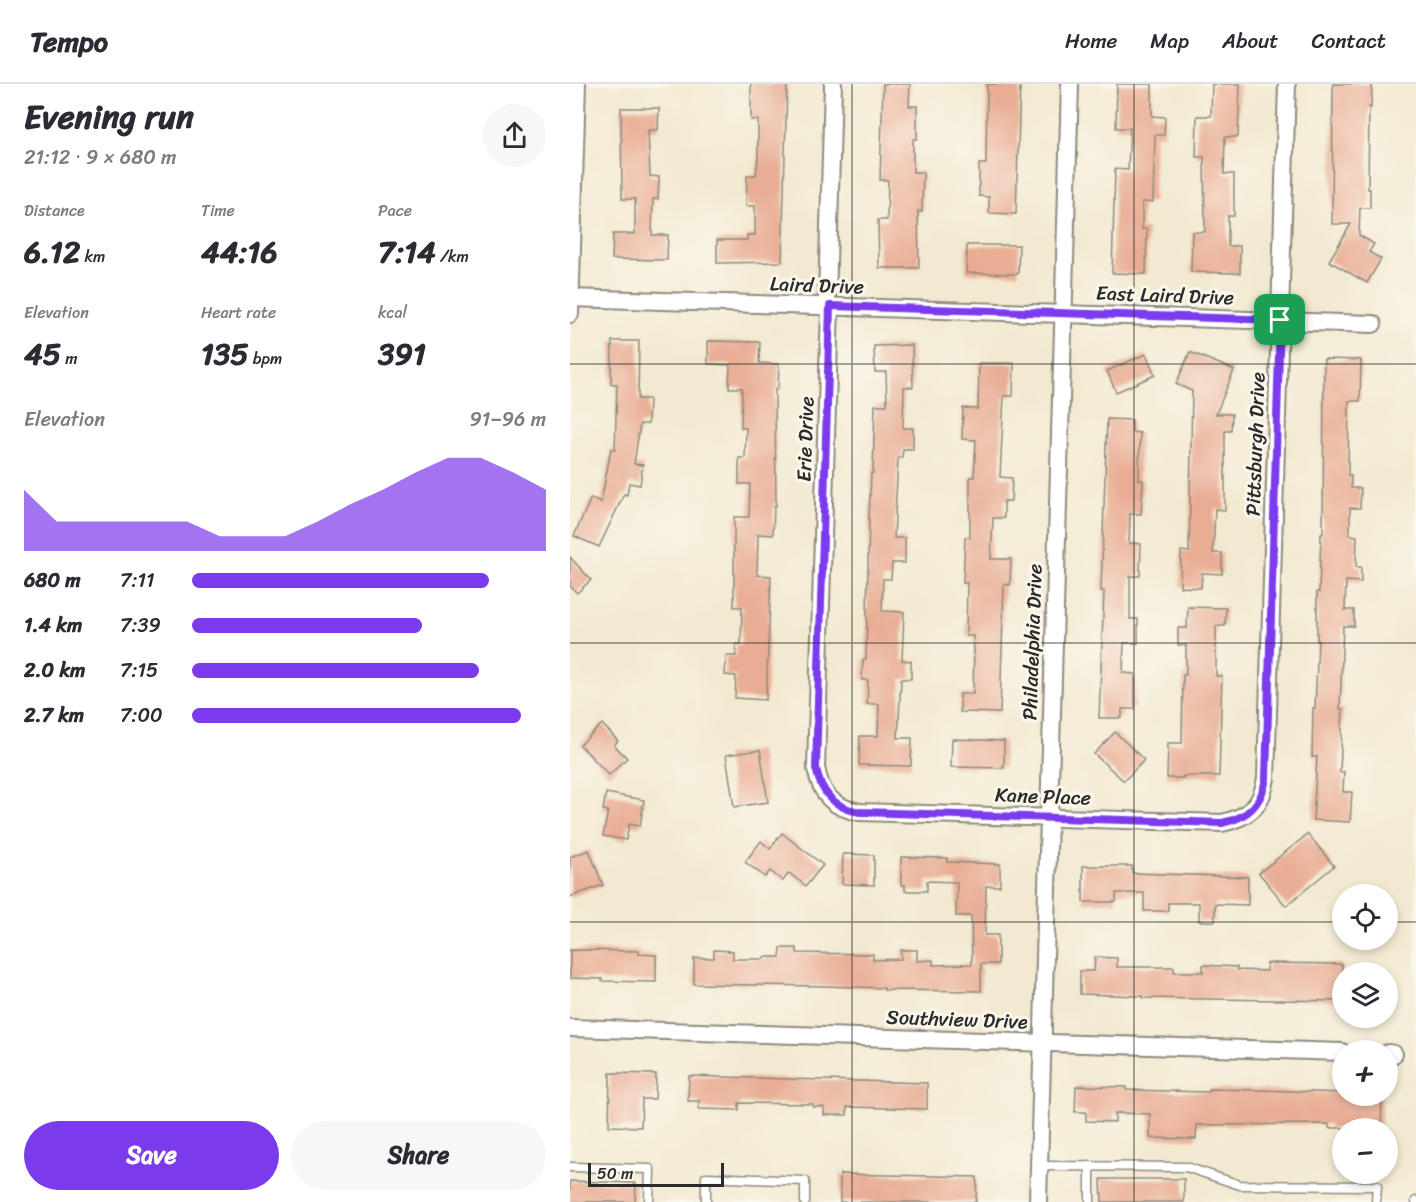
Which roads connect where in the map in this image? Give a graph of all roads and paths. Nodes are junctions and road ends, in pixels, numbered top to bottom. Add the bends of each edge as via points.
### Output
1 (577, 84) edge
2 (833, 84) edge
3 (1070, 84) edge
4 (1287, 84) edge
5 (570, 298) edge
6 (830, 306) junction
7 (1063, 313) junction
8 (570, 314) edge
9 (1280, 320) junction
10 (1372, 324) dead end
11 (825, 794) joint
12 (1258, 803) joint
13 (1048, 818) junction
14 (570, 1028) edge
15 (1041, 1043) junction
16 (1332, 1052) edge
17 (1039, 1166) junction
18 (1090, 1166) junction
19 (570, 1167) edge
20 (649, 1202) edge
21 (706, 1202) edge
22 (805, 1202) edge
23 (1038, 1202) edge
24 (1090, 1202) edge
25 (1376, 1202) edge

1 - 5 street
2 - 6 street, Erie Drive via 827,300
3 - 7 street, Philadelphia Drive
4 - 9 street, Pittsburgh Drive
5 - 6 street, Laird Drive
5 - 8 street
6 - 7 street, Laird Drive
6 - 11 street, Erie Drive via 816,768
7 - 9 street, East Laird Drive
7 - 13 street, Philadelphia Drive
9 - 10 street, East Laird Drive
9 - 12 street, Pittsburgh Drive via 1266,778
11 - 13 street, Kane Place via 835,804 860,812
12 - 13 street, Kane Place via 1236,820 1222,823
13 - 15 street, Philadelphia Drive
14 - 15 street, Southview Drive
15 - 16 street, Southview Drive
15 - 17 street, Philadelphia Drive
17 - 18 lane
17 - 23 street, Philadelphia Drive
18 - 24 lane
18 - 25 lane via 1186,1167 1240,1185 1377,1186
19 - 20 lane via 650,1169
21 - 22 lane via 706,1177 806,1181

